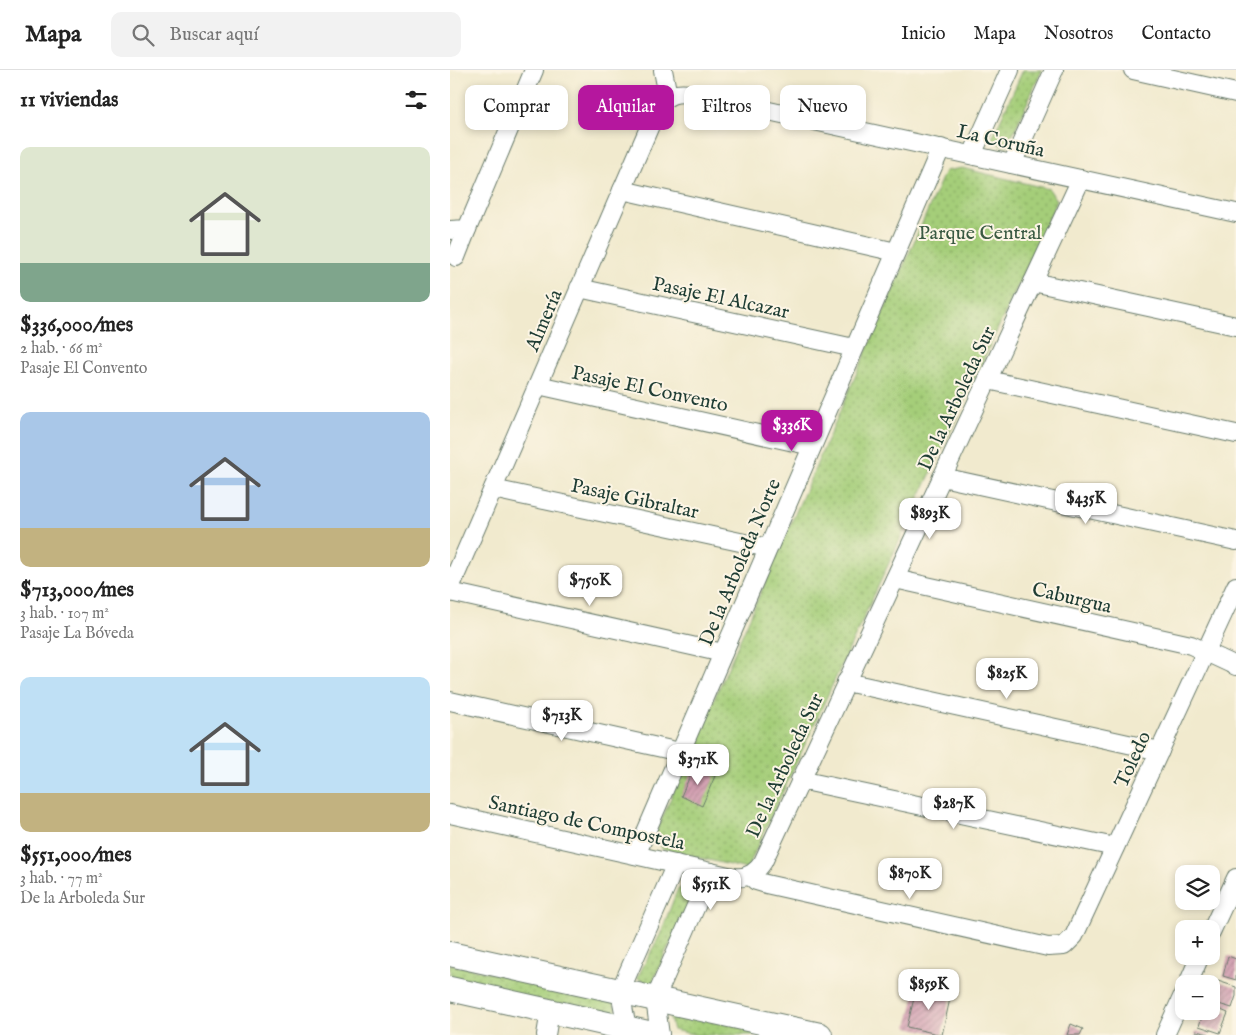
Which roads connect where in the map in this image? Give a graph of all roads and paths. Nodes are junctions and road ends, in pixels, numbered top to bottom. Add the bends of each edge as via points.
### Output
1 (534, 70) edge
2 (663, 70) edge
3 (1010, 70) edge
4 (1054, 70) edge
5 (1133, 70) edge
6 (666, 85) edge
7 (1236, 93) edge
8 (674, 95) edge
9 (648, 130) edge
10 (940, 148) junction
11 (972, 155) junction
12 (1012, 164) junction
13 (1081, 179) junction
14 (622, 190) junction
15 (1236, 213) edge
16 (459, 229) edge
17 (896, 252) junction
18 (456, 258) dead end
19 (1033, 282) junction
20 (580, 288) junction
21 (1236, 326) edge
22 (854, 348) junction
23 (988, 380) junction
24 (538, 385) junction
25 (1236, 434) edge
26 (812, 446) junction
27 (942, 477) junction
28 (493, 489) junction
29 (1236, 541) edge
30 (768, 548) junction
31 (894, 579) junction
32 (1236, 586) edge
33 (450, 588) edge
34 (450, 592) edge
35 (1206, 652) junction
36 (723, 653) junction
37 (1236, 666) edge
38 (846, 682) junction
39 (450, 700) edge
40 (1160, 750) junction
41 (680, 752) junction
42 (800, 780) junction
43 (450, 814) edge
44 (647, 828) junction
45 (1115, 847) junction
46 (636, 854) junction
47 (657, 859) junction
48 (676, 864) junction
49 (711, 872) junction
50 (749, 875) junction
51 (1236, 878) edge
52 (1217, 920) edge
53 (1064, 946) joint
54 (450, 954) edge
55 (450, 989) edge
56 (620, 991) junction
57 (655, 999) junction
58 (550, 1011) junction
59 (1175, 1013) edge
60 (627, 1028) junction
61 (546, 1035) edge
62 (658, 1035) edge
63 (820, 1035) edge
64 (1165, 1035) edge

1 - 16 street
2 - 6 street
3 - 11 street
4 - 12 street
5 - 7 street
8 - 10 street, La Coruña via 691,94
9 - 14 street, Almería
10 - 11 street, La Coruña
10 - 17 street, De la Arboleda Norte
11 - 12 street, La Coruña
12 - 13 street, La Coruña
13 - 15 street, La Coruña
13 - 19 street, De la Arboleda Sur
14 - 17 street
14 - 20 street, Almería
16 - 18 street
17 - 22 street, De la Arboleda Norte
19 - 21 street
19 - 23 street, De la Arboleda Sur
20 - 22 street, Pasaje El Alcazar
20 - 24 street, Almería
22 - 26 street, De la Arboleda Norte
23 - 25 street
23 - 27 street, De la Arboleda Sur
24 - 26 street, Pasaje El Convento
24 - 28 street, Almería
26 - 30 street, De la Arboleda Norte
27 - 29 street
27 - 31 street, De la Arboleda Sur
28 - 30 street, Pasaje Gibraltar
28 - 33 street, Almería
30 - 36 street, De la Arboleda Norte
31 - 35 street, Caburgua via 1190,645
31 - 38 street, De la Arboleda Sur
32 - 35 street, Toledo
34 - 36 street
35 - 37 street, Caburgua
35 - 40 street, Toledo
36 - 41 street, De la Arboleda Norte
38 - 40 street
38 - 42 street, De la Arboleda Sur
39 - 41 street
40 - 45 street, Toledo
41 - 44 street, De la Arboleda Norte
42 - 45 street
42 - 50 street, De la Arboleda Sur via 762,862
43 - 46 street, Santiago de Compostela
44 - 46 street, De la Arboleda Norte
44 - 47 street
45 - 53 street, Toledo via 1074,936
46 - 47 street, Santiago de Compostela
47 - 48 street, Santiago de Compostela
48 - 49 street, Santiago de Compostela
48 - 56 street
49 - 50 street, Santiago de Compostela via 739,878
49 - 57 street
50 - 53 street, Santiago de Compostela via 761,883 1048,947
51 - 52 street
54 - 56 main road
55 - 58 main road
56 - 57 main road
56 - 60 street
57 - 62 street
57 - 63 main road
58 - 60 main road
58 - 61 street
59 - 64 street
60 - 62 main road

